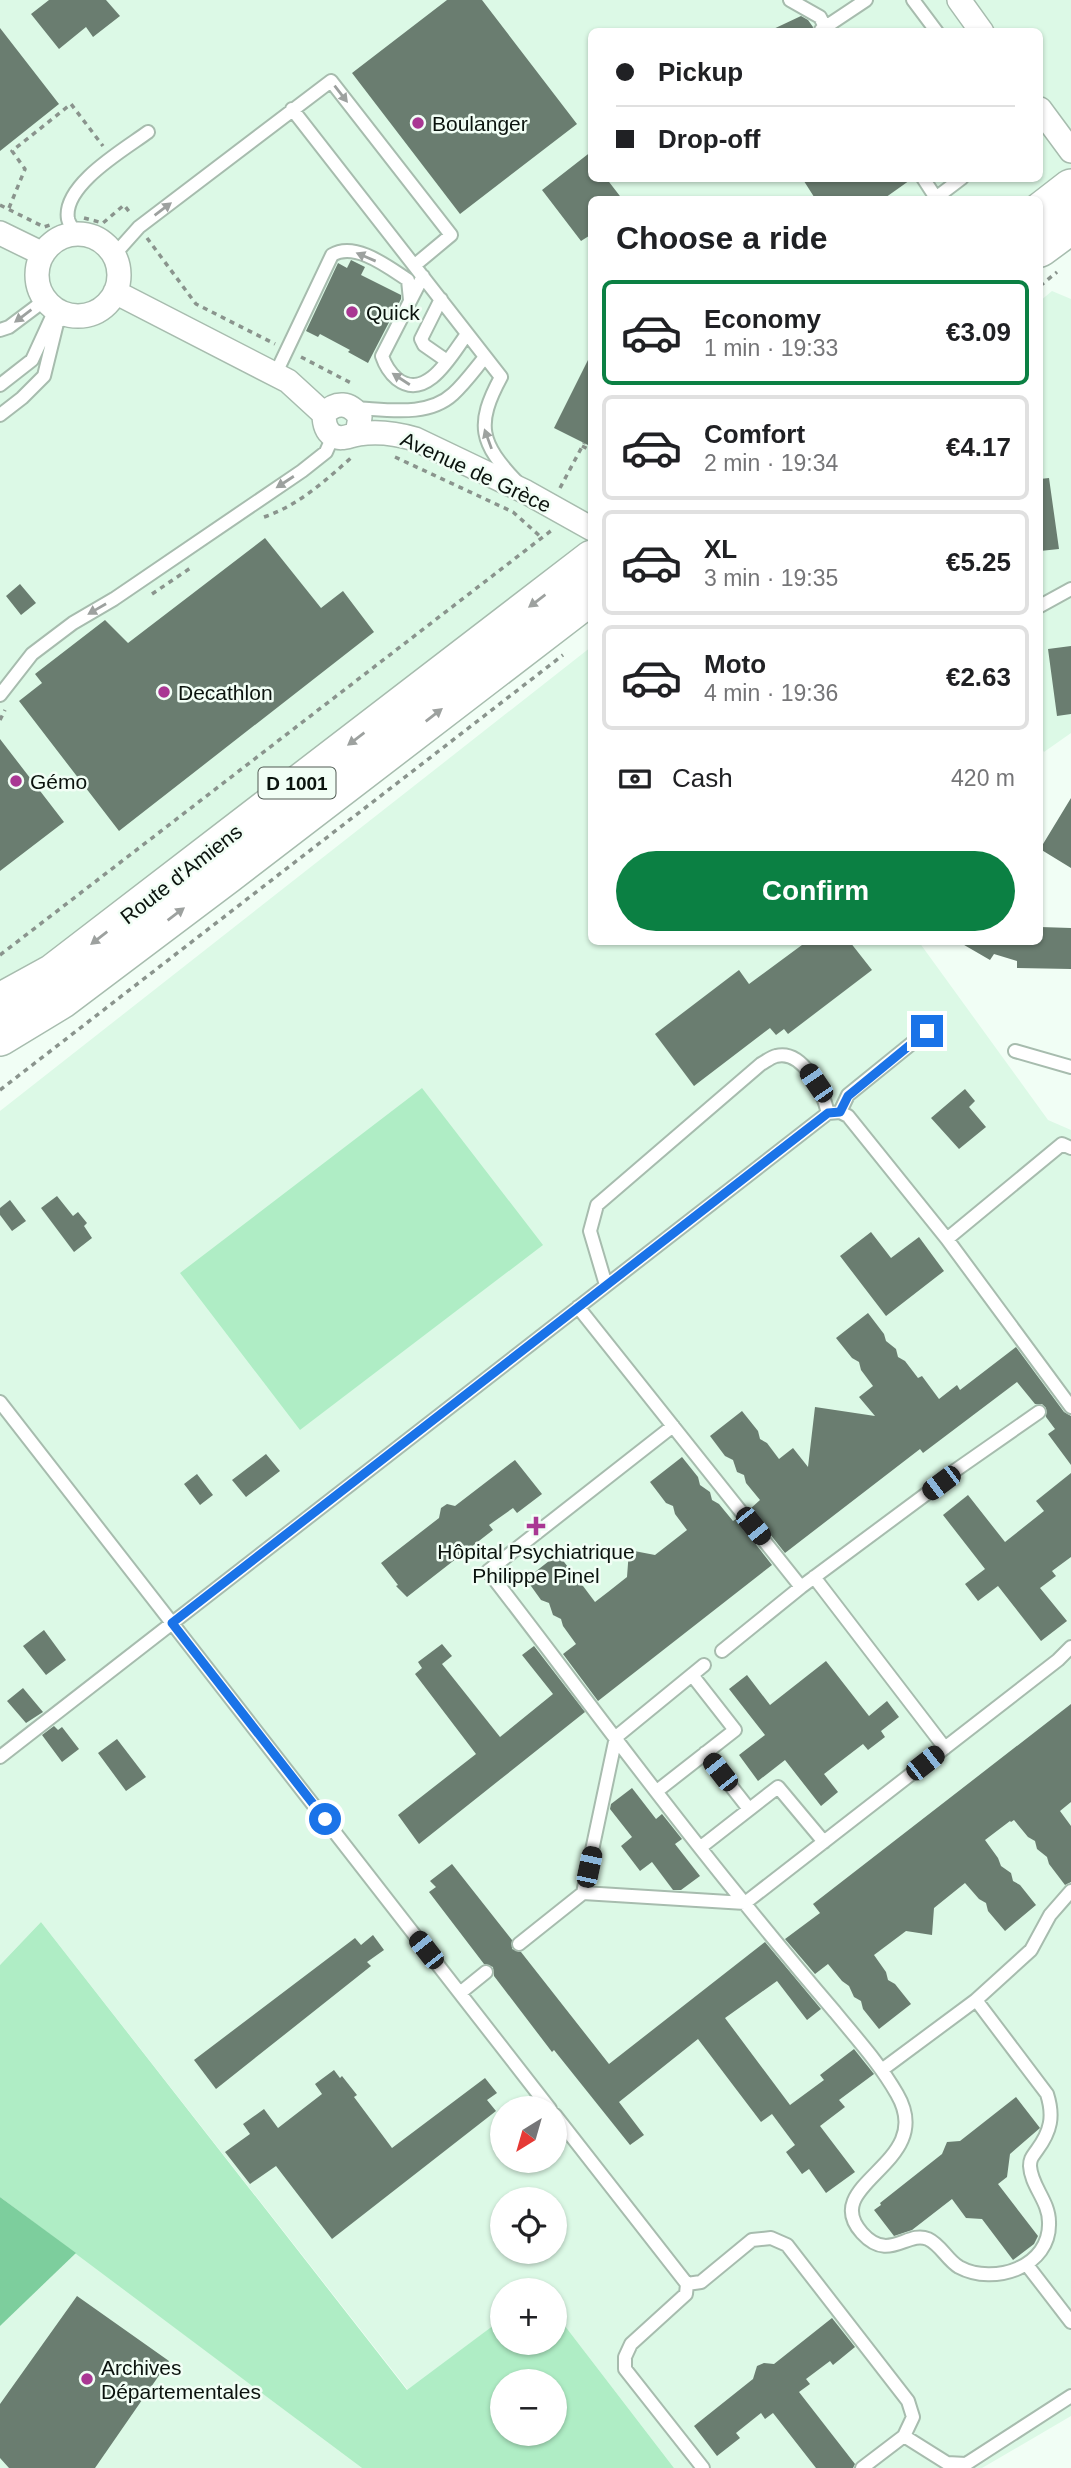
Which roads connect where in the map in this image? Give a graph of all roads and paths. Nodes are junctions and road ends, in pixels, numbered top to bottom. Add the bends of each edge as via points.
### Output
1 (790, 0) edge
2 (866, 0) edge
3 (913, 0) edge
4 (959, 0) edge
5 (824, 28) edge
6 (825, 28) edge
7 (934, 28) edge
8 (979, 28) edge
9 (292, 110) junction
10 (1043, 113) edge
11 (148, 132) dead end
12 (1071, 151) edge
13 (113, 158) junction
14 (957, 182) edge
15 (1071, 188) edge
16 (938, 196) edge
17 (1043, 210) edge
18 (2, 225) edge
19 (1071, 225) edge
20 (76, 234) junction
21 (1043, 246) edge
22 (43, 254) junction
23 (114, 255) junction
24 (415, 265) junction
25 (423, 276) junction
26 (115, 292) junction
27 (441, 299) junction
28 (410, 300) junction
29 (56, 308) junction
30 (0, 330) edge
31 (467, 334) junction
32 (485, 357) junction
33 (447, 361) junction
34 (281, 378) junction
35 (0, 385) edge
36 (0, 415) edge
37 (346, 424) junction
38 (391, 443) junction
39 (588, 448) edge
40 (559, 490) dead end
41 (526, 492) junction
42 (263, 517) dead end
43 (570, 517) junction
44 (588, 527) edge
45 (542, 538) junction
46 (200, 561) dead end
47 (588, 562) edge
48 (1071, 589) edge
49 (147, 597) dead end
50 (588, 598) edge
51 (1043, 604) edge
52 (570, 649) dead end
53 (0, 695) edge
54 (0, 955) edge
55 (0, 1002) edge
56 (927, 1031) dead end
57 (0, 1037) edge
58 (1015, 1051) dead end
59 (1071, 1068) edge
60 (0, 1090) edge
61 (834, 1112) junction
62 (1071, 1148) edge
63 (947, 1239) junction
64 (606, 1286) junction
65 (578, 1307) junction
66 (1066, 1399) edge
67 (0, 1402) edge
68 (1039, 1412) dead end
69 (673, 1426) junction
70 (953, 1472) dead end
71 (941, 1483) dead end
72 (814, 1577) junction
73 (801, 1587) junction
74 (172, 1623) junction
75 (1071, 1647) edge
76 (722, 1651) dead end
77 (704, 1665) dead end
78 (692, 1675) junction
79 (616, 1737) junction
80 (945, 1748) junction
81 (705, 1754) junction
82 (0, 1757) edge
83 (657, 1791) junction
84 (749, 1810) junction
85 (824, 1842) junction
86 (701, 1847) junction
87 (1071, 1891) edge
88 (583, 1893) junction
89 (744, 1903) junction
90 (519, 1944) dead end
91 (486, 1972) dead end
92 (460, 1993) junction
93 (976, 2000) junction
94 (883, 2069) junction
95 (540, 2096) edge
96 (567, 2130) edge
97 (1027, 2265) junction
98 (687, 2284) junction
99 (1071, 2322) edge
100 (1071, 2396) edge
101 (904, 2436) junction
102 (703, 2468) edge
103 (862, 2468) edge

1 - 5 lane via 820,17
2 - 6 lane
3 - 7 lane
4 - 8 street
23 -> 9 lane via 139,227
9 - 24 lane
9 -> 24 lane via 331,81 451,235
10 - 12 street
11 - 13 lane
13 - 18 path via 71,104 12,151 25,169
13 - 20 lane via 76,191 68,219
14 - 16 lane
15 - 17 main road
18 - 22 street
19 - 21 main road
20 - 22 street via 63,237
20 - 23 street via 91,236
22 - 29 street via 38,265 39,289
23 - 26 street via 119,280
24 - 25 lane
25 - 27 lane
25 - 28 lane
26 - 29 street via 96,312 82,316
26 - 34 street
27 - 31 lane
27 - 33 lane via 421,339
33 -> 28 lane via 423,385 414,387 392,375 385,364 382,356
28 -> 34 lane via 408,280 374,260 351,250 332,255
29 -> 30 lane
29 - 35 lane via 32,360
29 - 36 lane via 57,323 44,376
31 - 32 lane
31 - 33 lane
32 - 37 lane via 440,404
41 -> 32 lane via 494,456 483,425 500,377
34 - 37 street
37 - 38 street, Avenue de Grèce
37 - 42 path via 326,480 285,510
37 -> 53 lane via 326,452 302,471 32,654
38 - 41 street, Avenue de Grèce via 415,439
38 - 45 path via 513,512
39 - 40 path via 583,444
41 - 43 street, Avenue de Grèce
43 - 44 street, Avenue de Grèce
43 - 45 path
45 - 54 path
46 - 49 path
47 -> 55 main road, Route d'Amiens / D 1001 via 53,973
48 - 51 lane
57 -> 50 main road, Route d'Amiens / D 1001 via 72,991 228,875
52 - 60 path
56 - 61 lane
58 - 59 lane
61 - 63 lane via 848,1116
61 - 64 lane
61 - 64 lane via 808,1071 792,1057 776,1055 761,1064 597,1205 590,1231
62 - 63 lane via 1062,1144
63 - 66 lane
64 - 65 lane
65 - 69 lane
65 - 74 lane
67 - 74 lane
68 - 70 lane
69 - 73 lane
69 - 79 lane via 488,1571
71 - 72 lane
72 - 73 lane
72 - 80 lane
73 - 76 lane
74 - 82 lane
74 - 92 lane
75 - 80 lane
77 - 78 lane
78 - 79 lane
78 - 81 lane via 735,1730
79 - 83 lane
79 - 88 lane
80 - 85 lane
81 - 83 lane
81 - 84 lane
83 - 86 lane
84 - 85 lane via 778,1787
84 - 86 lane
85 - 89 lane
86 - 89 lane
87 - 93 lane via 1050,1915 1031,1950
88 - 89 lane
88 - 90 lane
89 - 94 lane
91 - 92 lane
92 - 95 lane
93 - 94 lane
93 - 97 lane via 1047,2094 1052,2109 1044,2141 1030,2160 1031,2177 1050,2220 1048,2235
94 - 97 lane via 906,2108 905,2133 896,2152 852,2203 861,2232 884,2246 926,2238 957,2266 979,2275
96 - 98 lane
97 - 99 lane
98 - 101 lane via 701,2282 752,2241 771,2238 787,2245 908,2401 913,2417
98 - 102 lane via 686,2294 631,2344 625,2369
100 - 101 lane via 966,2464 947,2463
101 - 103 lane

